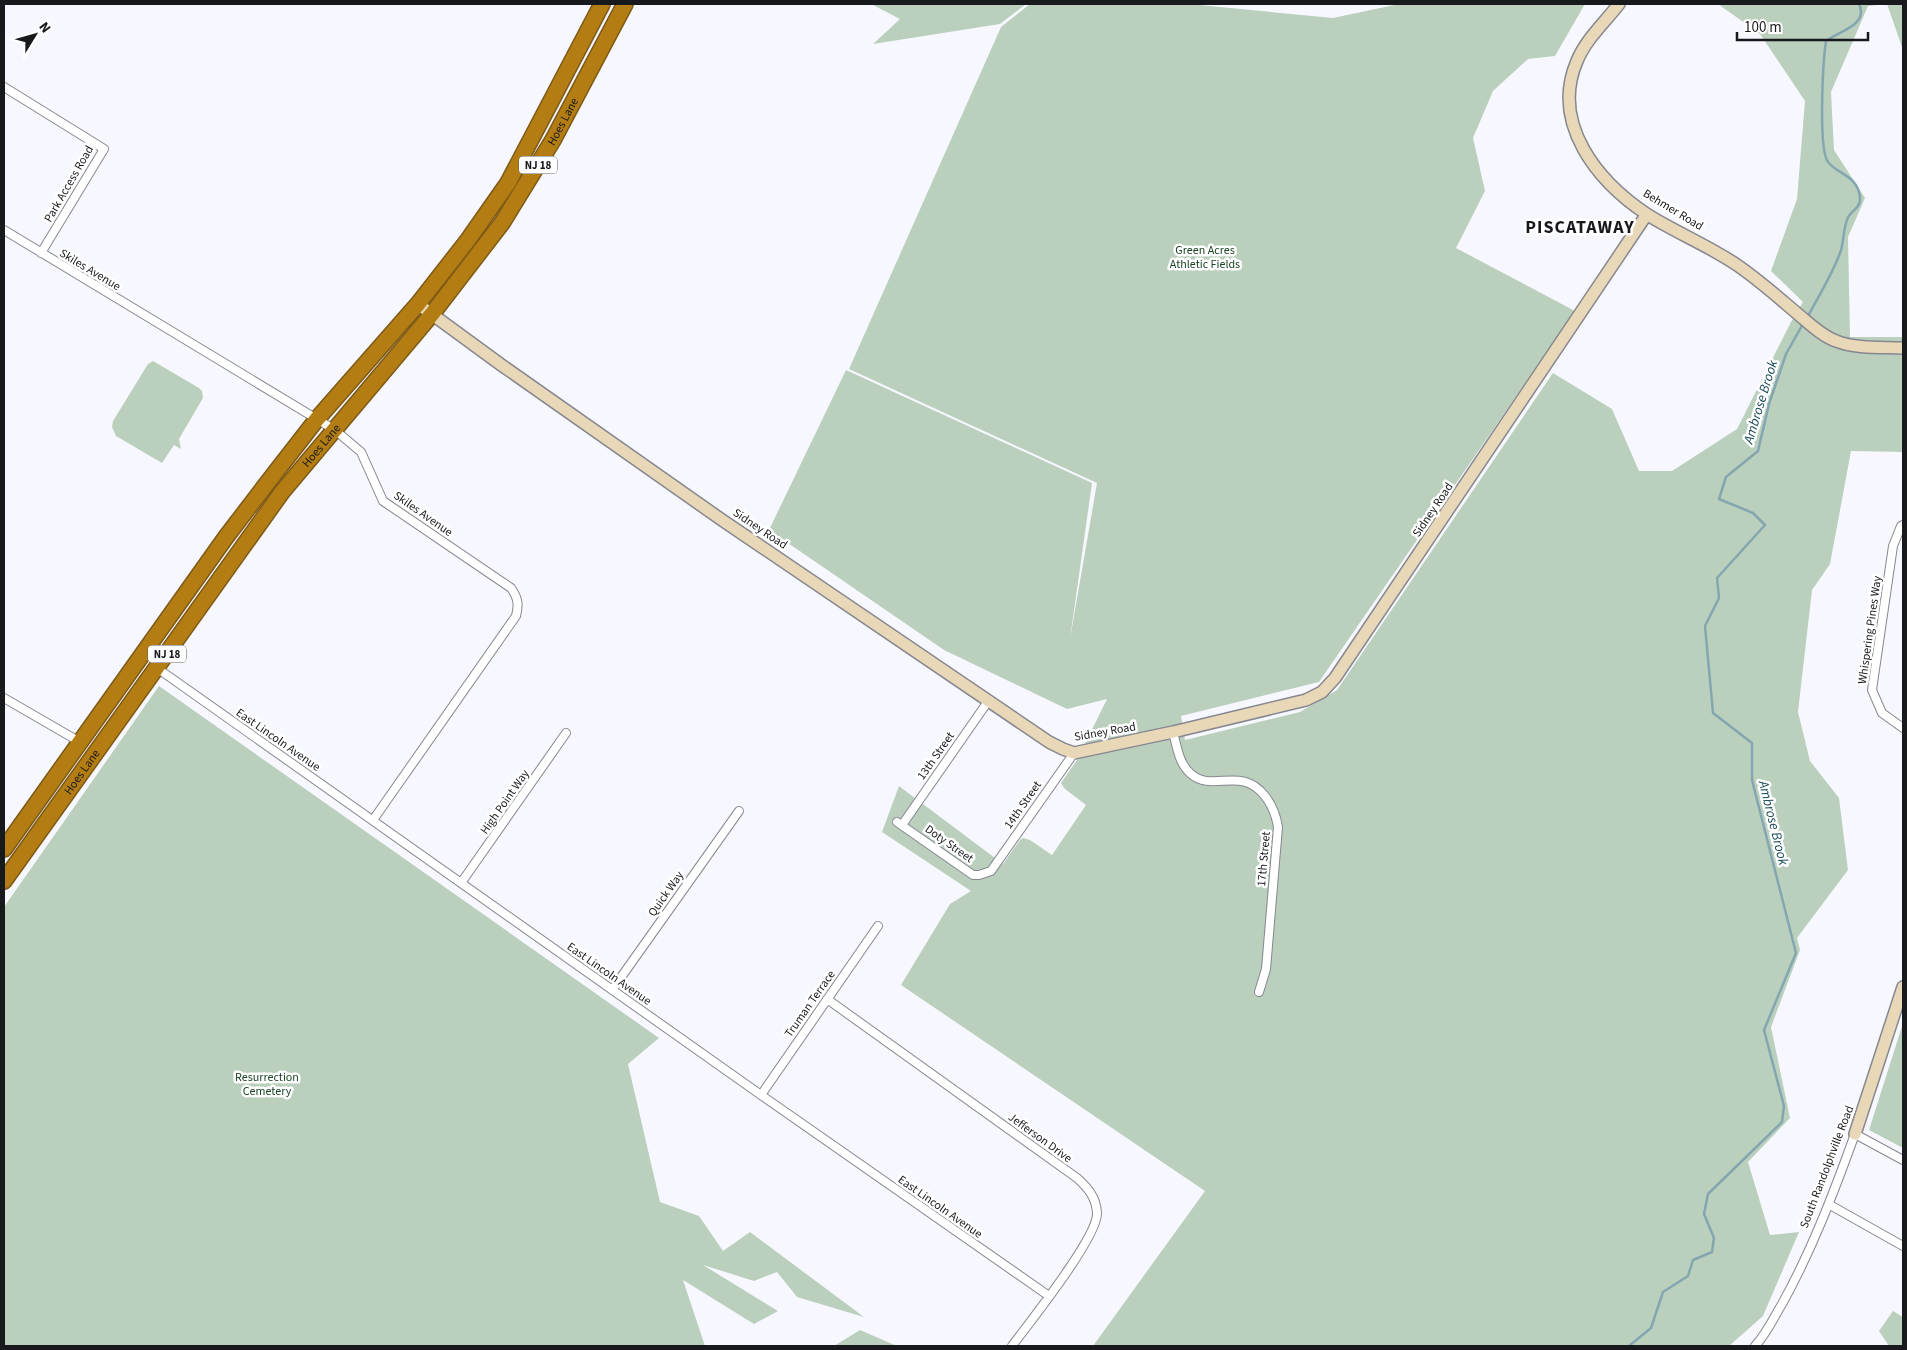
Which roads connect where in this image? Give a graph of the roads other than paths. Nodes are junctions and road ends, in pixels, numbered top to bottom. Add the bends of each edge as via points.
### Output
1 (602, 4) edge
2 (625, 4) edge
3 (1619, 4) edge
4 (4, 87) edge
5 (1646, 214) junction
6 (4, 230) edge
7 (41, 253) junction
8 (418, 304) junction
9 (432, 314) junction
10 (1903, 348) edge
11 (317, 419) junction
12 (335, 430) junction
13 (1903, 525) edge
14 (157, 668) junction
15 (4, 698) edge
16 (989, 700) junction
17 (1903, 728) edge
18 (1173, 732) junction
19 (566, 733) dead end
20 (80, 742) junction
21 (1074, 753) junction
22 (739, 811) dead end
23 (373, 820) junction
24 (900, 823) joint
25 (4, 849) edge
26 (991, 871) joint
27 (4, 881) edge
28 (462, 883) junction
29 (878, 926) dead end
30 (1903, 987) edge
31 (612, 990) junction
32 (1258, 992) dead end
33 (827, 999) junction
34 (761, 1095) junction
35 (1855, 1134) junction
36 (1903, 1160) edge
37 (1830, 1205) junction
38 (1903, 1246) edge
39 (1049, 1296) junction
40 (1012, 1346) edge
41 (1755, 1346) edge

1 - 8 highway, Hoes Lane / NJ 18 via 508,183
2 - 9 highway, Hoes Lane / NJ 18 via 526,184 485,246
3 - 5 street, Behmer Road via 1585,45 1577,61 1569,89 1571,116 1581,148 1593,165 1604,179
4 - 7 street, Park Access Road via 104,149
5 - 10 street, Behmer Road via 1738,266 1830,338 1844,344
5 - 18 street, Sidney Road via 1335,678 1322,692 1306,700
6 - 7 street, Skiles Avenue
7 - 11 street, Skiles Avenue
8 - 9 street, Sidney Road
8 - 11 highway, Hoes Lane / NJ 18
9 - 12 highway, Hoes Lane / NJ 18
9 - 16 street, Sidney Road via 722,520
11 - 12 street, Skiles Avenue
11 - 20 highway, Hoes Lane / NJ 18 via 226,538
12 - 14 highway, Hoes Lane / NJ 18 via 282,492
12 - 23 street, Skiles Avenue via 361,452 384,501 511,588 518,606 516,616
13 - 17 street, Whispering Pines Way via 1892,546 1872,690 1882,714
14 - 23 street, East Lincoln Avenue
14 - 27 highway, Hoes Lane / NJ 18
15 - 20 street
16 - 21 street, Sidney Road via 1049,742
16 - 24 street, 13th Street
18 - 21 street, Sidney Road
18 - 32 street, 17th Street via 1183,763 1191,774 1207,781 1248,781 1266,797 1277,819 1266,969
19 - 28 street, High Point Way
20 - 25 highway, Hoes Lane / NJ 18
21 - 26 street, 14th Street
22 - 31 street, Quick Way
23 - 28 street, East Lincoln Avenue
24 - 26 street, Doty Street via 973,875
28 - 31 street, East Lincoln Avenue
29 - 33 street, Truman Terrace
30 - 35 street, South Randolphville Road
31 - 34 street, East Lincoln Avenue
33 - 34 street, Truman Terrace
33 - 39 street, Jefferson Drive via 1077,1178 1093,1194 1097,1215 1092,1231
34 - 39 street, East Lincoln Avenue
35 - 36 street
35 - 37 street, South Randolphville Road
37 - 38 street
37 - 41 street, South Randolphville Road via 1797,1278 1766,1335
39 - 40 street, Jefferson Drive

